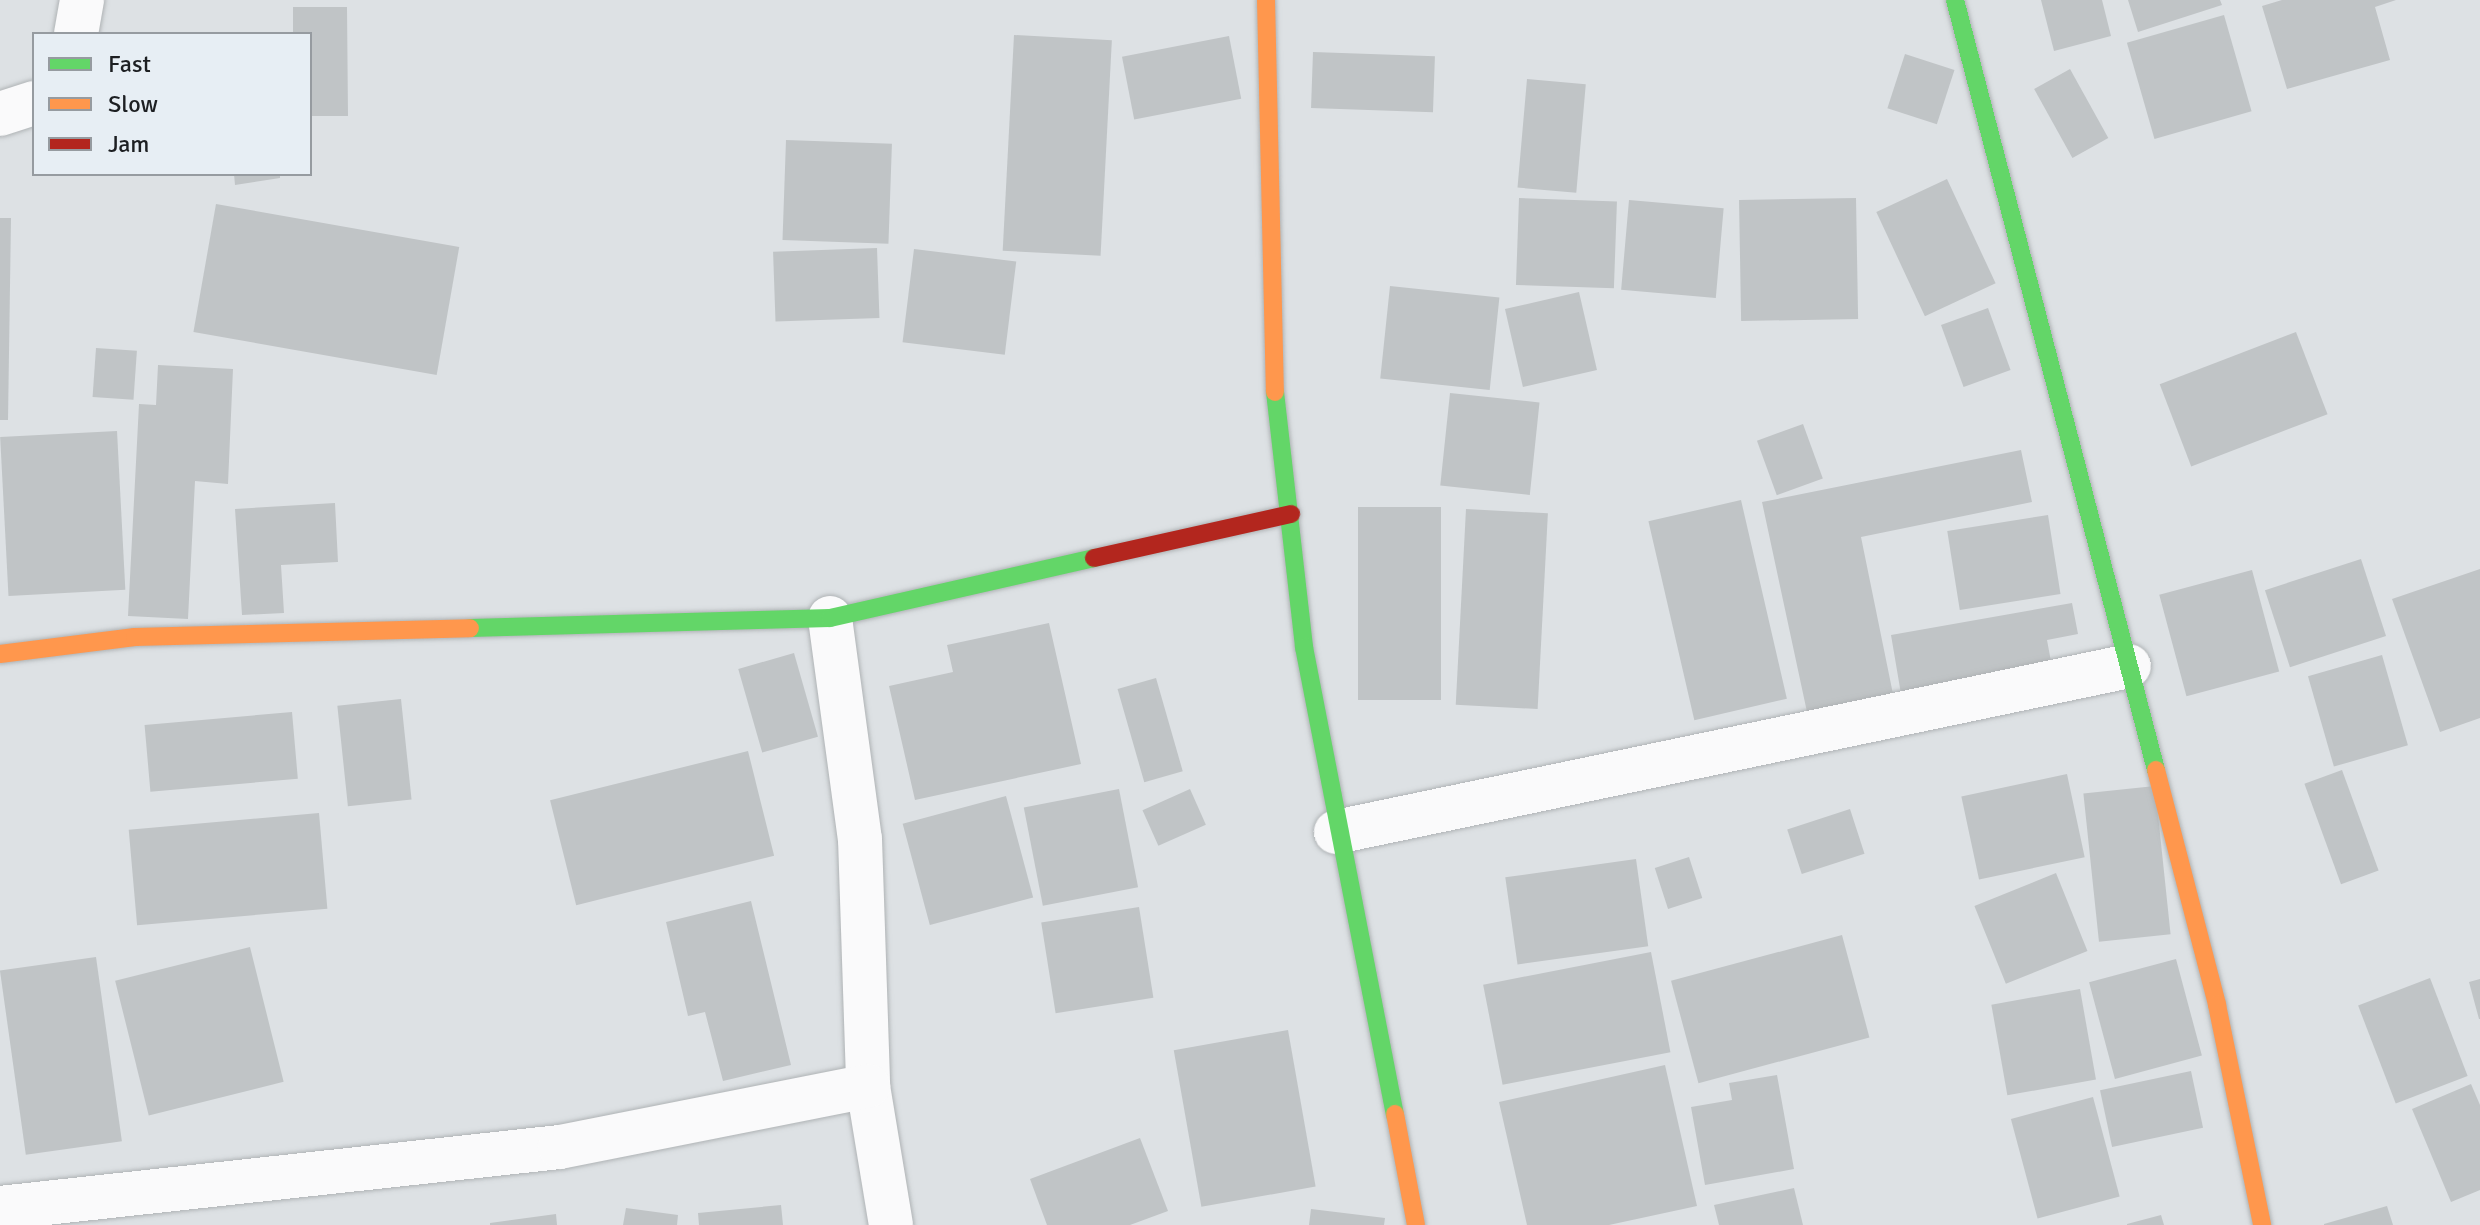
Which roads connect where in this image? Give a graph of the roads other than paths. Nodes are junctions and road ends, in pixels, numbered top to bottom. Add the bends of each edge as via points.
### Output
1 (82, 0) edge
2 (1266, 0) edge
3 (1955, 0) edge
4 (76, 32) edge
5 (32, 104) edge
6 (0, 114) edge
7 (1291, 514) junction
8 (830, 618) junction
9 (0, 654) edge
10 (2129, 666) junction
11 (1336, 832) junction
12 (868, 1086) junction
13 (0, 1208) edge
14 (891, 1225) edge
15 (1416, 1225) edge
16 (2262, 1225) edge

1 - 4 street
2 - 7 street via 1272,368
3 - 10 street
5 - 6 street
7 - 8 street
7 - 11 street
8 - 9 street via 135,637
8 - 12 street via 860,839
10 - 11 street
10 - 16 street via 2217,1005
11 - 15 street via 1363,975 1394,1081
12 - 13 street via 560,1147
12 - 14 street

